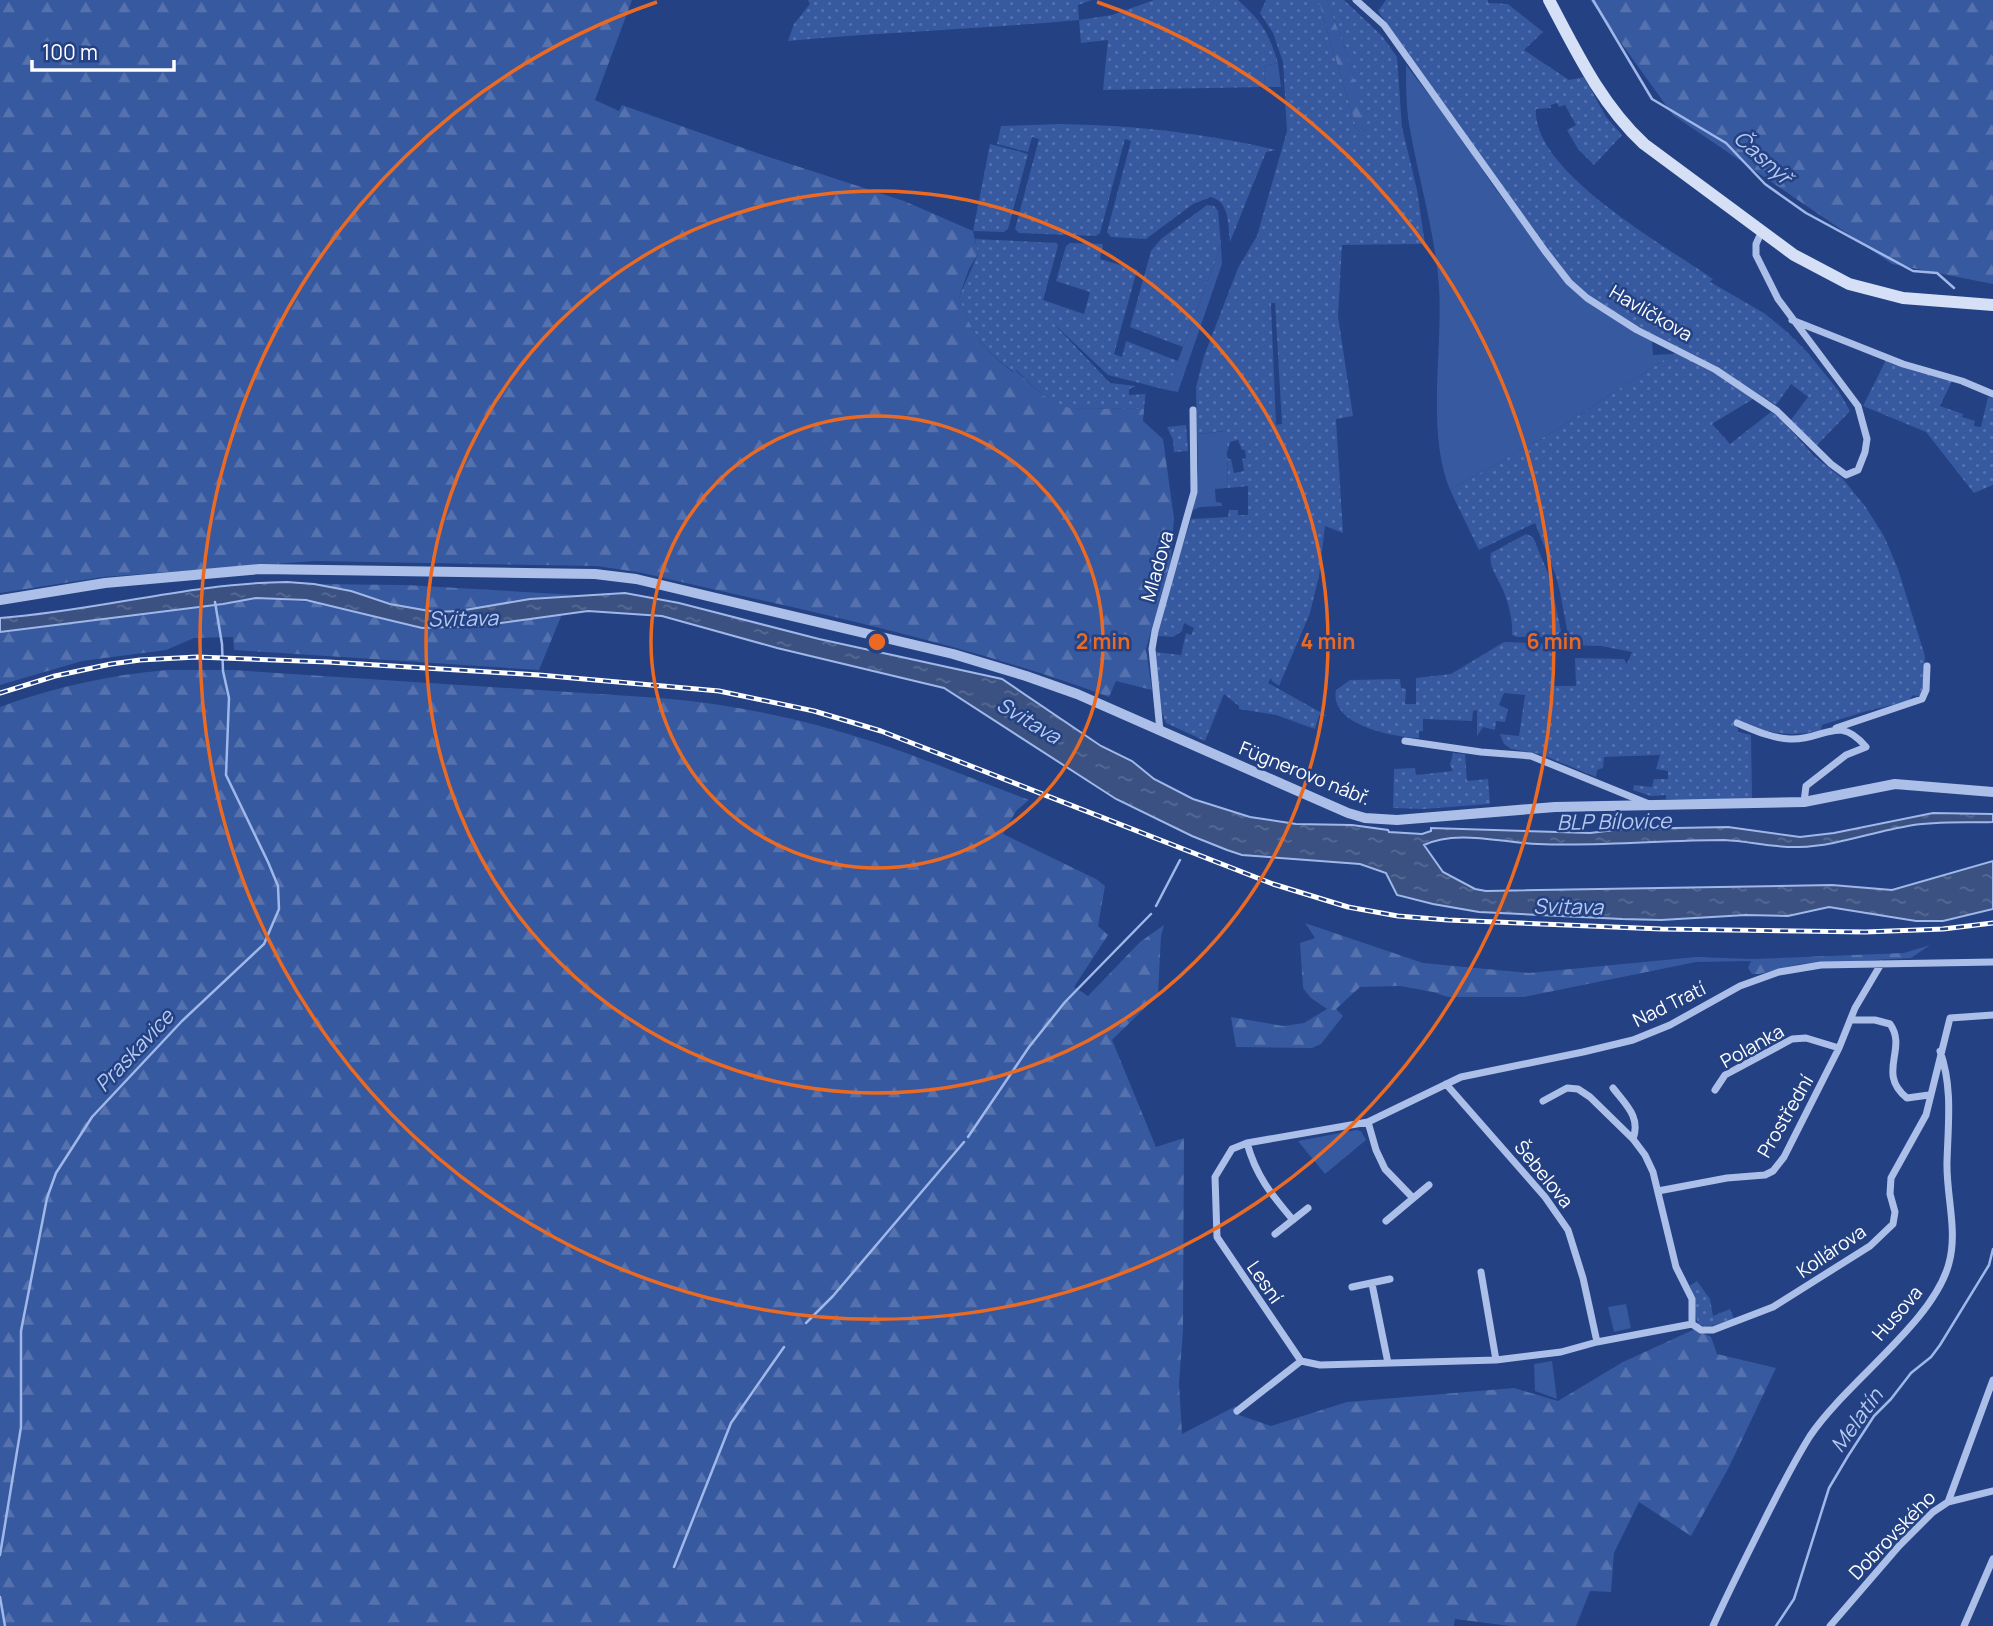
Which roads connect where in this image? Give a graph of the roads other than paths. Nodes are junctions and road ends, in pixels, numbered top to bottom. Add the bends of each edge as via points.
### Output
1 (1356, 0) edge
2 (1550, 3) edge
3 (1762, 230) junction
4 (1993, 305) edge
5 (1792, 320) junction
6 (1993, 394) edge
7 (1193, 410) dead end
8 (0, 600) edge
9 (1927, 666) dead end
10 (1737, 723) dead end
11 (1835, 728) junction
12 (1160, 732) junction
13 (1405, 740) dead end
14 (1993, 792) edge
15 (1804, 802) junction
16 (1650, 804) junction
17 (1993, 962) edge
18 (1881, 964) junction
19 (1993, 1015) edge
20 (1852, 1020) junction
21 (1839, 1048) junction
22 (1940, 1051) junction
23 (1446, 1084) junction
24 (1614, 1088) dead end
25 (1716, 1090) dead end
26 (1929, 1095) junction
27 (1543, 1101) dead end
28 (1368, 1122) junction
29 (1633, 1139) junction
30 (1247, 1143) junction
31 (1429, 1185) dead end
32 (1658, 1191) junction
33 (1413, 1198) junction
34 (1308, 1208) dead end
35 (1293, 1220) junction
36 (1386, 1221) dead end
37 (1275, 1234) dead end
38 (1481, 1272) dead end
39 (1390, 1279) dead end
40 (1372, 1284) junction
41 (1352, 1287) dead end
42 (1692, 1324) junction
43 (1597, 1342) junction
44 (1496, 1360) junction
45 (1301, 1361) junction
46 (1388, 1363) junction
47 (1993, 1380) edge
48 (1991, 1390) edge
49 (1237, 1411) dead end
50 (1993, 1492) edge
51 (1948, 1502) junction
52 (1993, 1559) edge
53 (1713, 1626) edge
54 (1830, 1626) edge
55 (1964, 1626) edge

1 - 5 street, Havlíčkova via 1384,25 1545,251 1587,298 1647,336 1716,370 1777,411 1846,475 1858,470 1866,452 1858,406
2 - 3 main road via 1623,124
3 - 4 main road via 1794,255 1849,284 1903,298
3 - 5 street, Havlíčkova via 1756,248 1758,261
5 - 6 street
7 - 12 street, Mladova via 1194,492 1152,649
8 - 12 street, Fügnerovo nábř. via 105,583 260,569 595,574 650,582 953,654 1077,694
9 - 11 street via 1922,699
10 - 11 street via 1791,739
11 - 15 street via 1857,735 1867,747 1846,755 1806,786
12 - 16 street, Fügnerovo nábř. via 1365,818
13 - 16 street, Fügnerovo nábř. via 1531,755
14 - 15 street, Fügnerovo nábř. via 1895,784
15 - 16 street, Fügnerovo nábř.
17 - 18 street, Nad Tratí
18 - 20 street
18 - 23 street, Nad Tratí via 1821,965 1779,972 1740,986 1633,1040
19 - 22 street via 1950,1018
20 - 21 street
20 - 26 street via 1890,1024 1896,1035 1891,1072 1898,1090 1908,1098
21 - 25 street, Polanka via 1806,1038 1792,1039 1725,1075
21 - 32 street, Prostřední via 1773,1171
22 - 26 street, Kollárova
22 - 53 street, Husova via 1947,1070 1950,1107 1947,1163 1952,1244 1945,1277 1925,1308 1810,1436
23 - 28 street, Nad Tratí
23 - 43 street, Šebelova via 1545,1197 1568,1230
24 - 29 street via 1636,1116
26 - 42 street, Kollárova via 1926,1115 1891,1178 1895,1212 1893,1224 1884,1234 1773,1307 1713,1330
27 - 29 street via 1562,1090 1577,1089
28 - 30 street, Nad Tratí
28 - 33 street via 1385,1169
29 - 32 street via 1653,1172
30 - 35 street via 1253,1166
30 - 45 street, Lesní via 1232,1149 1215,1177 1217,1237
31 - 33 street
32 - 42 street via 1676,1267 1692,1299
33 - 36 street
34 - 35 street
35 - 37 street
38 - 44 street
39 - 40 street
40 - 41 street
40 - 46 street
42 - 43 street
43 - 44 street via 1561,1352
44 - 46 street
45 - 46 street via 1320,1365
45 - 49 street
47 - 48 street, Dobrovského
48 - 51 street, Dobrovského
50 - 51 street
51 - 54 street, Dobrovského via 1899,1546
52 - 55 street

